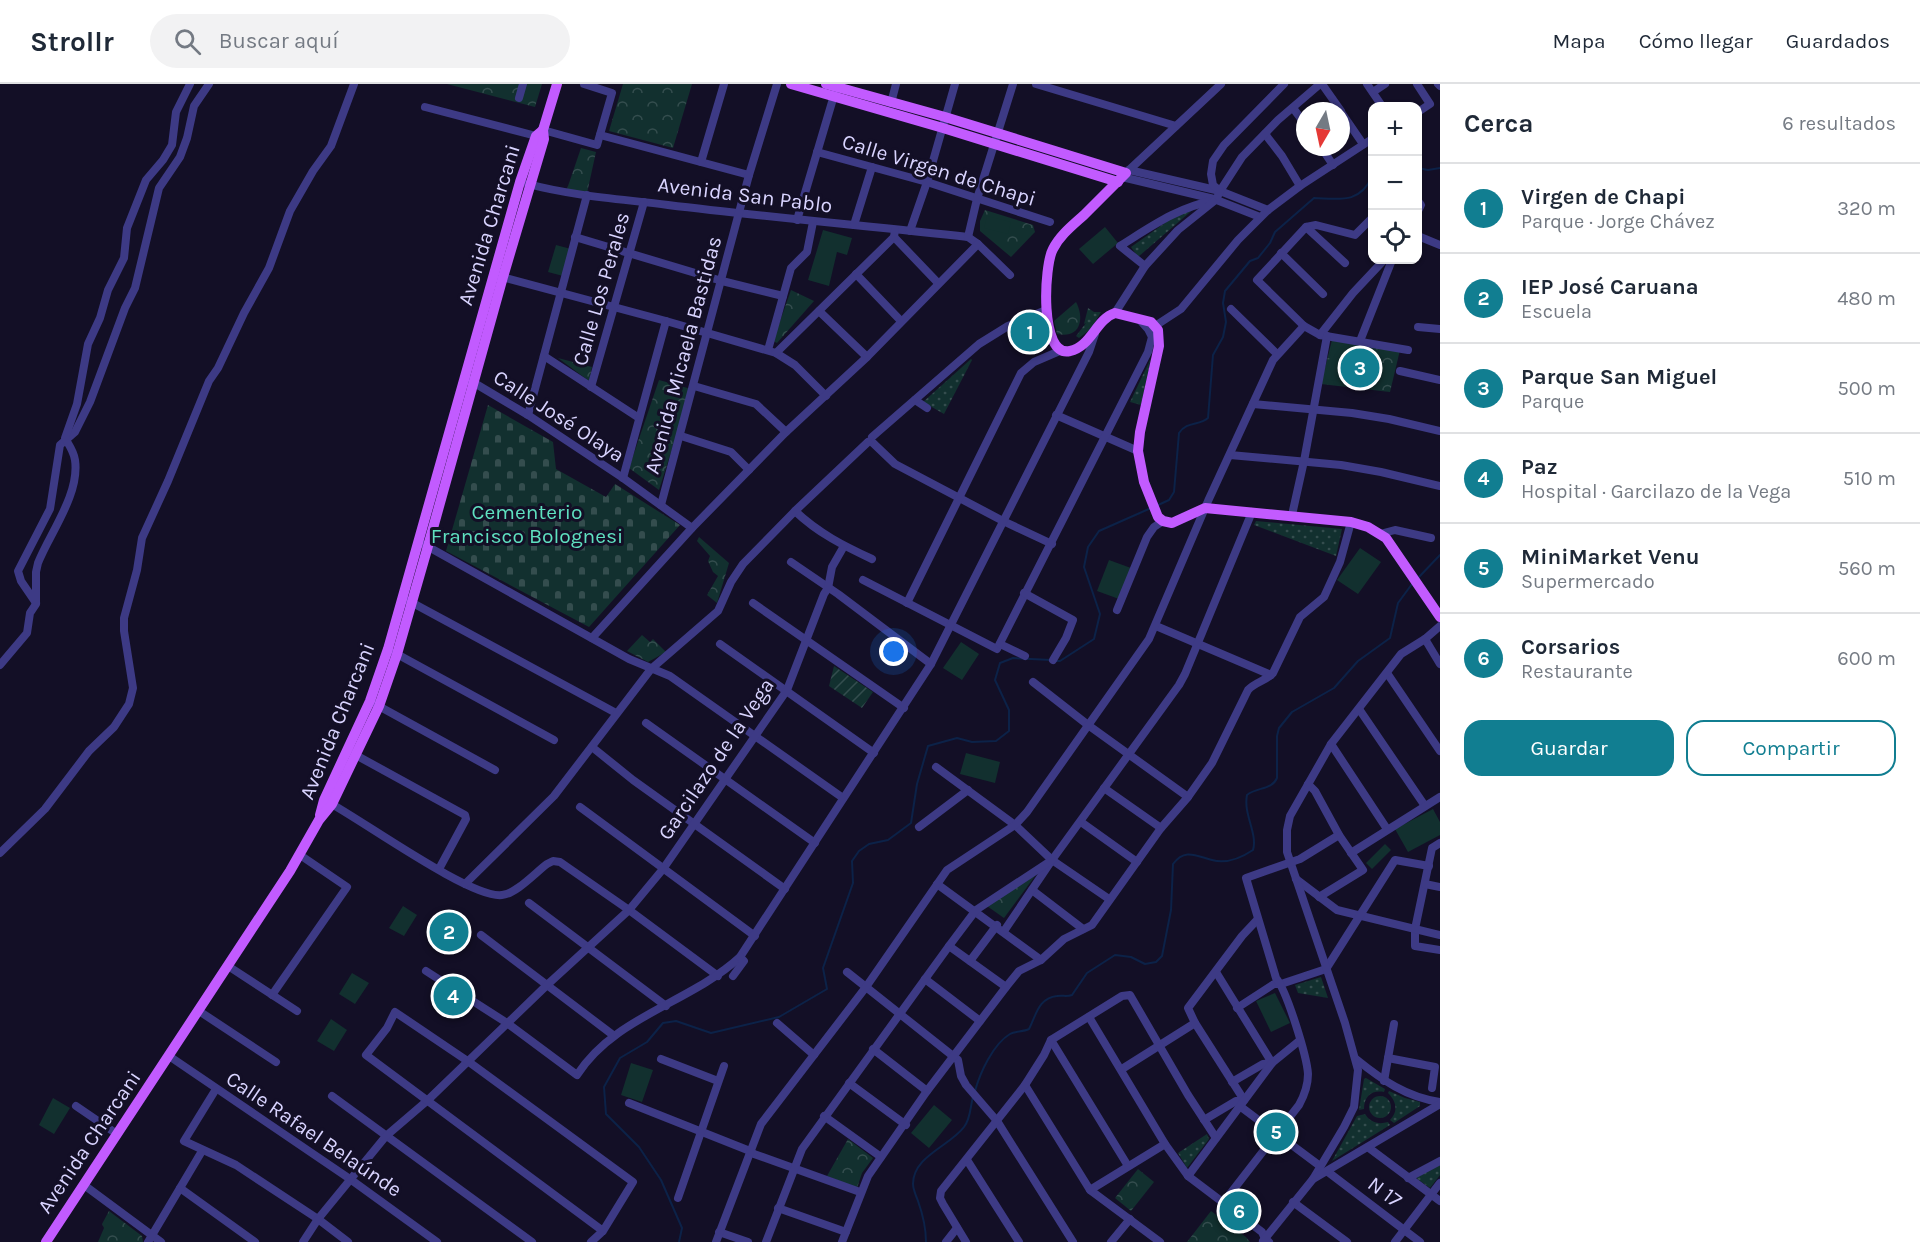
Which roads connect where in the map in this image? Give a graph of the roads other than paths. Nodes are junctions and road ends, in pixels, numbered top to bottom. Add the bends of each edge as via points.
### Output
1 (190, 84) edge
2 (209, 84) edge
3 (354, 84) edge
4 (523, 84) edge
5 (557, 84) edge
6 (584, 84) edge
7 (724, 84) edge
8 (777, 84) edge
9 (791, 84) edge
10 (896, 84) edge
11 (955, 84) edge
12 (1012, 84) edge
13 (1036, 84) edge
14 (1221, 84) edge
15 (1284, 84) edge
16 (1321, 84) edge
17 (1367, 84) edge
18 (1385, 84) edge
19 (1417, 84) edge
20 (834, 88) edge
21 (1373, 92) junction
22 (519, 98) dead end
23 (1334, 102) edge
24 (1379, 102) edge
25 (891, 103) junction
26 (425, 107) dead end
27 (1293, 108) junction
28 (1422, 109) edge
29 (1296, 112) edge
30 (944, 123) junction
31 (1350, 124) edge
32 (1176, 126) junction
33 (1265, 134) junction
34 (541, 135) junction
35 (600, 135) junction
36 (995, 139) junction
37 (1368, 141) edge
38 (1363, 144) junction
39 (818, 152) junction
40 (1327, 156) edge
41 (701, 162) junction
42 (1333, 165) junction
43 (872, 167) junction
44 (749, 175) junction
45 (1124, 175) junction
46 (927, 182) junction
47 (525, 183) junction
48 (1300, 186) junction
49 (1220, 191) junction
50 (587, 195) junction
51 (977, 199) junction
52 (1216, 200) junction
53 (644, 202) junction
54 (1268, 210) junction
55 (740, 214) junction
56 (1260, 217) junction
57 (797, 220) junction
58 (813, 222) junction
59 (1050, 222) dead end
60 (1368, 222) edge
61 (854, 225) junction
62 (1306, 227) junction
63 (910, 231) junction
64 (895, 233) junction
65 (575, 237) junction
66 (968, 237) junction
67 (1422, 238) edge
68 (978, 244) junction
69 (1440, 245) edge
70 (1281, 253) junction
71 (631, 254) junction
72 (1345, 262) dead end
73 (1380, 264) edge
74 (1390, 264) edge
75 (1145, 266) junction
76 (856, 274) junction
77 (1010, 275) dead end
78 (498, 276) junction
79 (722, 281) junction
80 (938, 284) junction
81 (561, 292) junction
82 (1323, 294) dead end
83 (783, 296) junction
84 (614, 307) junction
85 (1231, 309) dead end
86 (1046, 310) junction
87 (819, 311) junction
88 (1114, 313) junction
89 (1138, 318) junction
90 (666, 321) junction
91 (901, 321) junction
92 (1155, 326) junction
93 (1304, 326) junction
94 (1418, 327) dead end
95 (1440, 329) edge
96 (1095, 332) junction
97 (707, 334) junction
98 (1324, 335) junction
99 (1360, 341) junction
100 (1062, 350) junction
101 (1408, 350) dead end
102 (772, 352) junction
103 (1277, 354) junction
104 (544, 356) junction
105 (867, 357) junction
106 (1400, 371) dead end
107 (469, 380) junction
108 (1440, 380) edge
109 (694, 386) junction
110 (591, 387) junction
111 (826, 396) junction
112 (915, 400) junction
113 (1253, 404) junction
114 (927, 408) dead end
115 (1312, 410) junction
116 (528, 415) junction
117 (1056, 415) junction
118 (639, 418) junction
119 (1440, 431) edge
120 (786, 432) junction
121 (681, 436) junction
122 (65, 438) junction
123 (1105, 438) junction
124 (871, 441) junction
125 (1138, 452) junction
126 (1230, 455) junction
127 (1304, 461) junction
128 (749, 470) junction
129 (623, 478) junction
130 (1440, 486) edge
131 (957, 498) junction
132 (661, 505) junction
133 (1205, 508) junction
134 (795, 511) junction
135 (1252, 512) junction
136 (1292, 515) junction
137 (1160, 519) junction
138 (1003, 522) junction
139 (1351, 522) junction
140 (692, 528) junction
141 (1380, 534) junction
142 (1431, 537) dead end
143 (423, 544) junction
144 (1052, 544) junction
145 (844, 546) junction
146 (872, 560) dead end
147 (791, 562) dead end
148 (862, 580) dead end
149 (828, 588) junction
150 (1024, 593) junction
151 (407, 600) junction
152 (753, 603) dead end
153 (907, 603) junction
154 (36, 604) junction
155 (1117, 610) dead end
156 (1437, 614) edge
157 (951, 626) junction
158 (1156, 626) junction
159 (1440, 626) edge
160 (592, 638) junction
161 (806, 638) junction
162 (1425, 639) junction
163 (720, 644) dead end
164 (1000, 644) junction
165 (1198, 645) junction
166 (392, 652) junction
167 (1025, 656) dead end
168 (1053, 660) dead end
169 (931, 664) junction
170 (1440, 664) edge
171 (0, 665) edge
172 (651, 669) junction
173 (1387, 673) junction
174 (1271, 675) junction
175 (1033, 682) dead end
176 (786, 690) junction
177 (374, 704) junction
178 (904, 708) junction
179 (1359, 709) junction
180 (616, 713) junction
181 (646, 723) dead end
182 (1088, 725) junction
183 (755, 736) junction
184 (554, 740) dead end
185 (1331, 744) junction
186 (592, 747) junction
187 (1440, 751) edge
188 (352, 753) junction
189 (874, 753) junction
190 (1128, 753) junction
191 (936, 767) dead end
192 (495, 770) dead end
193 (725, 779) junction
194 (1308, 784) junction
195 (1104, 788) junction
196 (968, 790) junction
197 (1188, 796) junction
198 (1440, 797) edge
199 (843, 798) junction
200 (328, 802) junction
201 (1425, 806) junction
202 (580, 807) dead end
203 (1081, 822) junction
204 (694, 823) junction
205 (1015, 825) junction
206 (919, 827) dead end
207 (1161, 828) junction
208 (1387, 829) junction
209 (1339, 835) junction
210 (815, 843) junction
211 (1440, 843) edge
212 (0, 853) edge
213 (1351, 853) junction
214 (300, 855) junction
215 (1052, 860) junction
216 (1137, 862) junction
217 (1291, 862) junction
218 (1429, 866) junction
219 (439, 869) junction
220 (663, 869) junction
221 (1296, 879) junction
222 (465, 884) junction
223 (938, 884) junction
224 (1425, 884) junction
225 (1440, 887) edge
226 (785, 889) junction
227 (1032, 890) junction
228 (1320, 897) junction
229 (1109, 899) junction
230 (529, 903) dead end
231 (629, 910) junction
232 (976, 910) junction
233 (1360, 916) junction
234 (1257, 920) junction
235 (1000, 928) junction
236 (1083, 929) junction
237 (1415, 929) junction
238 (1440, 934) edge
239 (482, 935) dead end
240 (755, 936) junction
241 (949, 946) junction
242 (588, 947) junction
243 (1440, 950) edge
244 (740, 957) junction
245 (1041, 960) junction
246 (970, 961) junction
247 (228, 966) junction
248 (1326, 969) junction
249 (426, 971) dead end
250 (847, 972) dead end
251 (1216, 972) junction
252 (718, 976) junction
253 (733, 976) dead end
254 (925, 979) junction
255 (1281, 984) junction
256 (546, 986) junction
257 (866, 987) junction
258 (1006, 987) junction
259 (272, 994) junction
260 (666, 1006) junction
261 (1237, 1008) junction
262 (199, 1011) junction
263 (297, 1011) dead end
264 (900, 1015) junction
265 (1089, 1017) junction
266 (980, 1021) junction
267 (507, 1023) junction
268 (777, 1023) dead end
269 (1195, 1023) junction
270 (1394, 1024) dead end
271 (613, 1035) junction
272 (1051, 1040) junction
273 (1299, 1041) junction
274 (1160, 1046) junction
275 (873, 1049) junction
276 (814, 1055) junction
277 (169, 1056) junction
278 (954, 1057) junction
279 (1388, 1058) junction
280 (661, 1059) dead end
281 (1356, 1059) junction
282 (276, 1062) dead end
283 (469, 1062) junction
284 (1272, 1063) junction
285 (724, 1066) dead end
286 (1122, 1069) junction
287 (718, 1081) junction
288 (1384, 1081) junction
289 (1232, 1082) junction
290 (849, 1083) junction
291 (1025, 1085) junction
292 (1432, 1088) dead end
293 (216, 1089) junction
294 (927, 1092) junction
295 (332, 1096) dead end
296 (428, 1100) junction
297 (629, 1103) dead end
298 (1440, 1103) edge
299 (1242, 1104) junction
300 (76, 1106) dead end
301 (824, 1116) junction
302 (1204, 1120) junction
303 (997, 1121) junction
304 (906, 1125) junction
305 (701, 1132) junction
306 (117, 1134) junction
307 (386, 1136) junction
308 (1277, 1136) junction
309 (1216, 1138) junction
310 (1166, 1144) junction
311 (1369, 1148) junction
312 (202, 1151) junction
313 (750, 1151) junction
314 (881, 1157) junction
315 (967, 1160) junction
316 (1440, 1161) edge
317 (1128, 1166) junction
318 (1320, 1166) junction
319 (794, 1168) junction
320 (1328, 1172) junction
321 (1188, 1176) junction
322 (1408, 1178) junction
323 (351, 1179) junction
324 (1313, 1179) junction
325 (1440, 1182) edge
326 (84, 1185) junction
327 (180, 1188) junction
328 (1090, 1190) junction
329 (860, 1192) junction
330 (1431, 1194) junction
331 (678, 1198) dead end
332 (1440, 1201) edge
333 (1293, 1202) junction
334 (1224, 1203) junction
335 (778, 1208) junction
336 (318, 1219) junction
337 (1130, 1219) junction
338 (957, 1228) junction
339 (1405, 1230) junction
340 (603, 1231) junction
341 (719, 1232) junction
342 (846, 1232) junction
343 (150, 1239) edge
344 (1265, 1241) edge
345 (46, 1242) edge
346 (161, 1242) edge
347 (255, 1242) edge
348 (303, 1242) edge
349 (348, 1242) edge
350 (437, 1242) edge
351 (532, 1242) edge
352 (591, 1242) edge
353 (716, 1242) edge
354 (748, 1242) edge
355 (766, 1242) edge
356 (842, 1242) edge
357 (946, 1242) edge
358 (966, 1242) edge
359 (1020, 1242) edge
360 (1073, 1242) edge
361 (1111, 1242) edge
362 (1160, 1242) edge
363 (1347, 1242) edge
364 (1395, 1242) edge
365 (1420, 1242) edge

1 - 122 street via 177,112 172,145 146,180 127,228 124,258 88,344 77,405
2 - 122 street via 194,106 180,157 159,188 135,288 90,402 75,432
3 - 212 street via 332,146 290,211 269,268 209,381 142,538 124,618 133,688 129,704 45,809
4 - 22 street
5 - 34 main road, Avenida Charcani
6 - 35 street via 612,93
7 - 41 street
8 - 44 street, Avenida Micaela Bastidas
9 - 20 main road
10 - 25 street
11 - 30 street
12 - 36 street
13 - 32 street
14 - 32 street
15 - 49 street via 1213,161 1213,185
16 - 23 street
16 - 27 street
17 - 21 street
18 - 21 street
19 - 28 street via 1430,104
20 - 25 main road
20 - 30 main road
20 - 39 street
21 - 24 street
25 - 30 main road
26 - 34 street
27 - 29 street
27 - 33 street
30 - 36 main road
30 - 46 street
31 - 38 street
32 - 45 street
33 - 48 street
33 - 49 street via 1242,157
34 - 35 street via 597,145
34 - 47 main road, Avenida Charcani
35 - 41 street
36 - 45 main road
36 - 51 street
37 - 38 street
38 - 42 street
39 - 43 street, Calle Virgen de Chapi
39 - 57 street
40 - 42 street
41 - 44 street
42 - 48 street
43 - 46 street, Calle Virgen de Chapi
43 - 61 street
44 - 55 street, Avenida Micaela Bastidas
45 - 49 street
45 - 52 street
45 - 86 main road via 1052,249
46 - 51 street, Calle Virgen de Chapi
46 - 63 street
47 - 50 street, Avenida San Pablo
47 - 78 main road, Avenida Charcani
48 - 54 street
49 - 52 street
49 - 54 street
50 - 53 street, Avenida San Pablo
50 - 65 street
51 - 59 street, Calle Virgen de Chapi
51 - 66 street
52 - 56 street
52 - 75 street via 1178,230
52 - 75 street via 1172,213 1120,246
53 - 55 street, Avenida San Pablo
53 - 71 street, Calle Los Perales
54 - 56 street
55 - 57 street, Avenida San Pablo
55 - 79 street, Avenida Micaela Bastidas
56 - 92 street via 1181,309
57 - 58 street, Avenida San Pablo
58 - 61 street, Avenida San Pablo
58 - 83 street via 807,252 790,268
60 - 62 street via 1355,235 1316,225
61 - 64 street, Avenida San Pablo
62 - 70 street
62 - 72 street
63 - 64 street, Avenida San Pablo
63 - 66 street, Avenida San Pablo
64 - 76 street
64 - 80 street
65 - 71 street
65 - 81 street
66 - 68 street
67 - 69 street
68 - 77 street
68 - 80 street
70 - 82 street
70 - 93 street via 1257,280
71 - 79 street
71 - 84 street, Calle Los Perales
73 - 98 street via 1324,328
74 - 99 street
75 - 88 street
76 - 87 street
76 - 91 street
78 - 81 street
78 - 107 main road, Avenida Charcani
79 - 83 street
79 - 97 street, Avenida Micaela Bastidas
80 - 91 street
81 - 84 street
81 - 104 street
83 - 102 street
84 - 90 street
84 - 110 street, Calle Los Perales
85 - 103 street
86 - 100 main road via 1053,340
86 - 112 street via 979,344
87 - 102 street
87 - 105 street
88 - 89 main road
88 - 96 main road
89 - 92 main road
89 - 123 street via 1151,333 1151,344
90 - 97 street
90 - 118 street
91 - 105 street
92 - 125 main road via 1160,335 1159,346
93 - 98 street
93 - 103 street
94 - 95 street
96 - 100 main road via 1075,349
96 - 117 street via 1089,352
97 - 102 street
97 - 109 street, Avenida Micaela Bastidas
98 - 99 street
98 - 115 street
99 - 101 street
100 - 131 street via 1020,373
102 - 111 street via 795,365
103 - 113 street
104 - 110 street
104 - 116 street
105 - 111 street
106 - 108 street
107 - 116 street, Calle José Olaya
107 - 143 main road, Avenida Charcani
109 - 120 street via 756,404
109 - 121 street, Avenida Micaela Bastidas
110 - 118 street
111 - 120 street
112 - 114 street
112 - 124 street
113 - 115 street
113 - 126 street
115 - 119 street via 1389,419
115 - 127 street
116 - 129 street, Calle José Olaya
117 - 123 street
117 - 138 street
118 - 129 street
120 - 128 street
121 - 128 street via 730,452
121 - 132 street, Avenida Micaela Bastidas
122 - 154 street via 74,456 74,472 64,508 38,563
122 - 154 street via 60,445 50,509 18,571
123 - 125 street
123 - 144 street
124 - 131 street via 895,464
124 - 134 street
125 - 137 main road via 1144,482
126 - 127 street
126 - 133 street
127 - 130 street via 1381,472
127 - 136 street
128 - 140 street
129 - 132 street, Calle José Olaya
131 - 138 street
131 - 153 street
132 - 140 street, Calle José Olaya
133 - 135 main road
133 - 137 main road via 1177,521
133 - 158 street
134 - 145 street via 812,527
134 - 172 street via 743,564 718,611
135 - 136 main road
135 - 165 street
136 - 139 main road
137 - 155 street via 1147,537
138 - 144 street
138 - 157 street
139 - 141 main road
139 - 174 street via 1340,562 1324,597 1300,617
140 - 160 street
141 - 142 street via 1395,530
141 - 156 main road via 1398,554
143 - 151 main road, Avenida Charcani
143 - 160 street
144 - 150 street
145 - 146 street
145 - 149 street, Garcilazo de la Vega via 832,567
147 - 149 street
148 - 153 street
149 - 161 street, Garcilazo de la Vega
149 - 169 street
150 - 164 street
150 - 168 street via 1073,620
151 - 166 main road, Avenida Charcani
151 - 180 street
152 - 161 street
153 - 157 street
154 - 171 street via 24,638
157 - 164 street via 997,649
157 - 169 street
158 - 165 street
158 - 182 street
159 - 162 street
160 - 172 street
161 - 176 street, Garcilazo de la Vega
161 - 178 street
162 - 170 street
162 - 173 street via 1401,654
163 - 176 street
164 - 167 street
165 - 174 street
165 - 190 street via 1179,685
166 - 177 main road, Avenida Charcani
166 - 184 street
169 - 178 street
172 - 180 street
172 - 183 street via 670,676
173 - 179 street
173 - 187 street
174 - 197 street via 1248,690 1212,763
175 - 182 street
176 - 183 street, Garcilazo de la Vega
176 - 189 street
177 - 188 main road, Avenida Charcani
177 - 192 street
178 - 189 street
179 - 185 street
179 - 201 street
180 - 186 street
181 - 193 street
182 - 190 street
182 - 205 street
183 - 193 street, Garcilazo de la Vega
183 - 199 street
185 - 194 street
185 - 208 street
186 - 204 street
186 - 222 street via 554,796
188 - 200 main road, Avenida Charcani
188 - 219 street via 465,815
189 - 199 street
190 - 195 street
190 - 197 street
191 - 196 street
193 - 204 street, Garcilazo de la Vega
193 - 210 street
194 - 209 street
194 - 217 street via 1288,823 1286,845
195 - 203 street
195 - 207 street
196 - 205 street
196 - 206 street
197 - 207 street
198 - 201 street
199 - 210 street
200 - 214 main road, Avenida Charcani
200 - 219 street
201 - 208 street
202 - 220 street
203 - 215 street
203 - 216 street
204 - 220 street, Garcilazo de la Vega
204 - 226 street
205 - 215 street
205 - 223 street via 947,870
207 - 216 street
208 - 213 street
209 - 213 street
209 - 217 street
210 - 226 street
211 - 218 street via 1432,848
213 - 228 street via 1363,870
214 - 247 main road, Avenida Charcani
214 - 259 street via 347,887
215 - 227 street
215 - 229 street
215 - 232 street
216 - 229 street
217 - 221 street
217 - 234 street via 1246,878
218 - 224 street
218 - 233 street via 1395,860
219 - 222 street
220 - 231 street, Garcilazo de la Vega
220 - 240 street
221 - 228 street
221 - 248 street
222 - 231 street via 501,895 511,892 547,864 560,862
223 - 232 street
223 - 257 street
224 - 225 street
224 - 237 street
226 - 240 street
227 - 235 street
227 - 236 street
228 - 233 street via 1337,910
229 - 236 street via 1092,924
230 - 242 street
231 - 242 street, Garcilazo de la Vega
231 - 252 street
232 - 235 street
232 - 241 street
233 - 237 street
233 - 248 street
234 - 251 street
234 - 255 street
235 - 245 street
235 - 246 street
236 - 245 street via 1064,939
237 - 238 street
237 - 243 street via 1415,946
239 - 256 street
240 - 244 street
241 - 246 street
241 - 254 street
242 - 256 street, Garcilazo de la Vega
242 - 260 street
244 - 252 street
244 - 253 street via 744,961
245 - 258 street via 1019,971
246 - 258 street
247 - 259 street
247 - 262 main road, Avenida Charcani
248 - 255 street
248 - 281 street
249 - 267 street
250 - 257 street
251 - 261 street
251 - 269 street via 1190,1004 1188,1011
252 - 260 street
254 - 264 street
254 - 266 street
255 - 261 street via 1274,984
255 - 273 street
256 - 267 street, Garcilazo de la Vega
256 - 271 street
257 - 264 street
257 - 276 street
258 - 266 street
259 - 263 street
260 - 271 street
261 - 284 street
262 - 277 main road, Avenida Charcani
262 - 282 street
264 - 275 street
264 - 278 street
265 - 272 street
265 - 274 street via 1130,995
265 - 286 street
266 - 278 street
267 - 271 street via 577,1075
267 - 283 street, Garcilazo de la Vega
268 - 276 street
269 - 274 street
269 - 289 street
270 - 279 street
272 - 291 street
272 - 317 street
273 - 284 street
273 - 308 street via 1307,1067 1306,1089
274 - 286 street
274 - 302 street
275 - 290 street
275 - 294 street
276 - 313 street via 761,1124
277 - 293 street, Calle Rafael Belaúnde
277 - 306 main road, Avenida Charcani
278 - 294 street
278 - 303 street via 966,1085
279 - 288 street
279 - 292 street via 1435,1067
280 - 287 street
281 - 288 street
281 - 318 street via 1354,1107
283 - 296 street, Garcilazo de la Vega
283 - 296 street via 395,1012 366,1055
283 - 340 street via 633,1182
284 - 289 street
284 - 299 street
285 - 287 street
286 - 310 street
287 - 305 street
288 - 298 street
289 - 299 street
290 - 301 street
290 - 304 street
291 - 303 street
291 - 328 street
293 - 312 street via 184,1141
293 - 323 street, Calle Rafael Belaúnde
294 - 304 street
295 - 307 street
296 - 307 street, Garcilazo de la Vega
296 - 340 street
297 - 305 street
298 - 311 street
299 - 302 street via 1236,1101
299 - 308 street
299 - 309 street
300 - 306 street
301 - 314 street
301 - 319 street
302 - 309 street
303 - 315 street
303 - 360 street
304 - 314 street
305 - 313 street
305 - 331 street
306 - 326 main road, Avenida Charcani
307 - 323 street, Garcilazo de la Vega
307 - 351 street
308 - 318 street
308 - 334 street
309 - 321 street
310 - 317 street
310 - 321 street
311 - 320 street
311 - 322 street
312 - 327 street
312 - 336 street via 236,1165
313 - 319 street
313 - 341 street
314 - 329 street
315 - 338 street via 940,1194
315 - 359 street
316 - 322 street
317 - 328 street
318 - 324 street
319 - 329 street
319 - 335 street
320 - 324 street
320 - 339 street, N 17
321 - 334 street
322 - 330 street
323 - 336 street, Garcilazo de la Vega
323 - 350 street, Calle Rafael Belaúnde
324 - 333 street
325 - 330 street
326 - 343 street
326 - 345 main road, Avenida Charcani
327 - 343 street
327 - 347 street
328 - 337 street
329 - 342 street
330 - 332 street
330 - 339 street
333 - 344 street
333 - 363 street
334 - 344 street via 1262,1232
335 - 342 street
335 - 355 street
336 - 348 street, Garcilazo de la Vega
336 - 349 street
337 - 361 street
337 - 362 street
338 - 357 street
338 - 358 street
339 - 364 street
339 - 365 street, N 17
340 - 352 street
341 - 353 street
341 - 354 street
342 - 356 street
343 - 346 street

